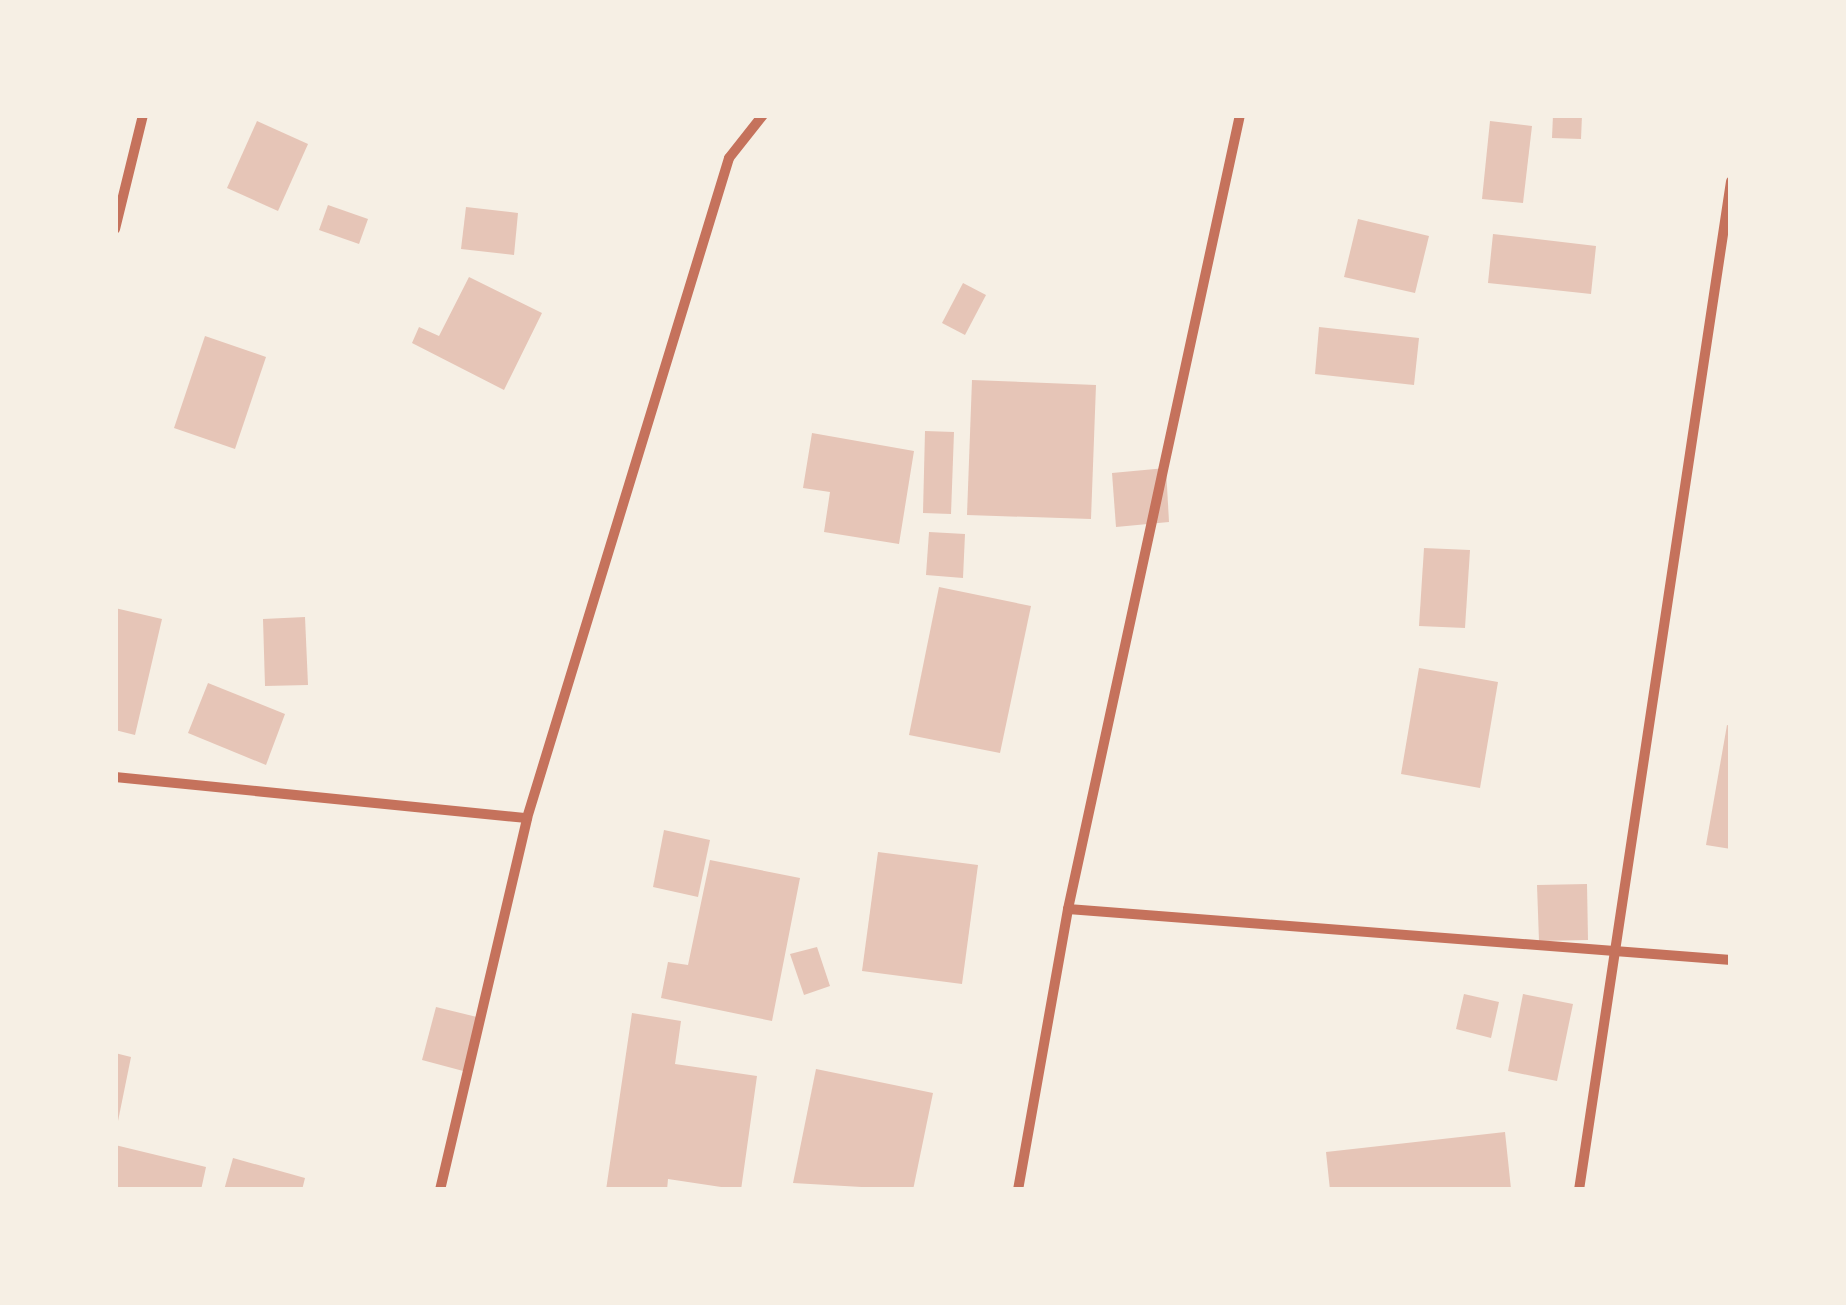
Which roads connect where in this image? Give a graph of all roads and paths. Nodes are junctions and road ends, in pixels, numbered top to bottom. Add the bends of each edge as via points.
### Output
1 (143, 115) edge
2 (763, 115) edge
3 (1240, 115) edge
4 (1731, 181) edge
5 (115, 228) edge
6 (115, 776) edge
7 (527, 818) junction
8 (1068, 909) junction
9 (1619, 954) junction
10 (1731, 960) edge
11 (440, 1190) edge
12 (1018, 1190) edge
13 (1579, 1190) edge

1 - 5 street
2 - 7 street via 730,158
3 - 8 street
4 - 9 street
6 - 7 street
7 - 11 street
8 - 9 street
8 - 12 street
9 - 10 street
9 - 13 street

